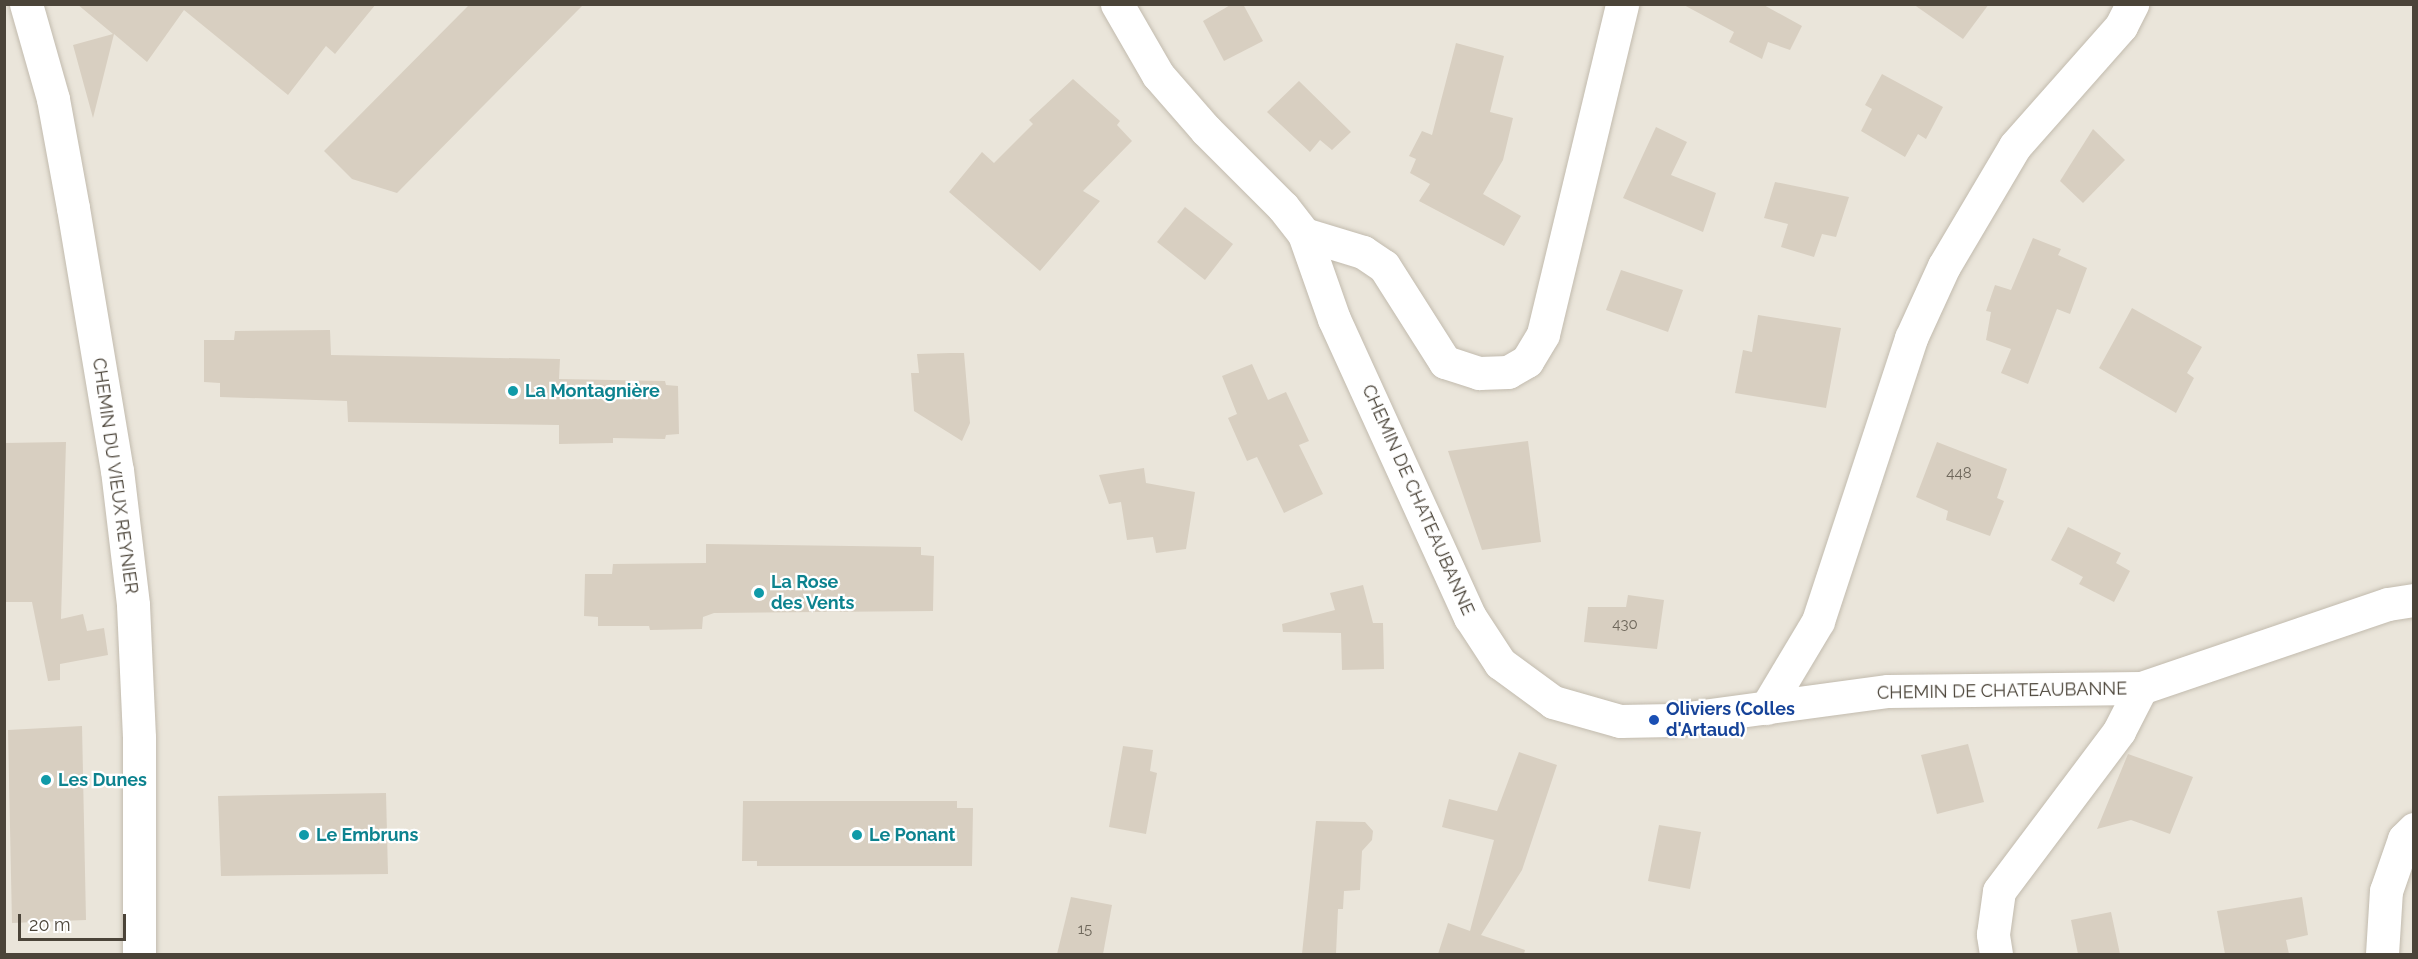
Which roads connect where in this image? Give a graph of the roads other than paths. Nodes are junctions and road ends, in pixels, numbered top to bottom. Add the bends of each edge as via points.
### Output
1 (26, 4) edge
2 (1117, 4) edge
3 (1622, 4) edge
4 (2132, 4) edge
5 (1304, 234) junction
6 (2414, 600) edge
7 (2141, 688) junction
8 (1766, 708) junction
9 (2414, 829) edge
10 (139, 954) edge
11 (1996, 954) edge
12 (2382, 954) edge

1 - 10 street, CHEMIN DU VIEUX REYNIER via 52,99 117,470 133,605 139,738
2 - 5 street, CHEMIN DE CHATEAUBANNE via 1158,75
3 - 5 street via 1543,334 1527,361 1508,372 1479,373 1445,362 1384,266 1363,252
4 - 8 street via 2121,26 2014,146 1944,266 1911,338 1818,621
5 - 8 street, CHEMIN DE CHATEAUBANNE via 1334,319 1445,564 1470,617 1500,663 1553,702 1620,721 1673,720
6 - 7 street, CHEMIN DE CHATEAUBANNE via 2388,604
7 - 8 street, CHEMIN DE CHATEAUBANNE via 1888,691
7 - 11 street via 2119,731 1999,891
9 - 12 street via 2404,839 2386,891

